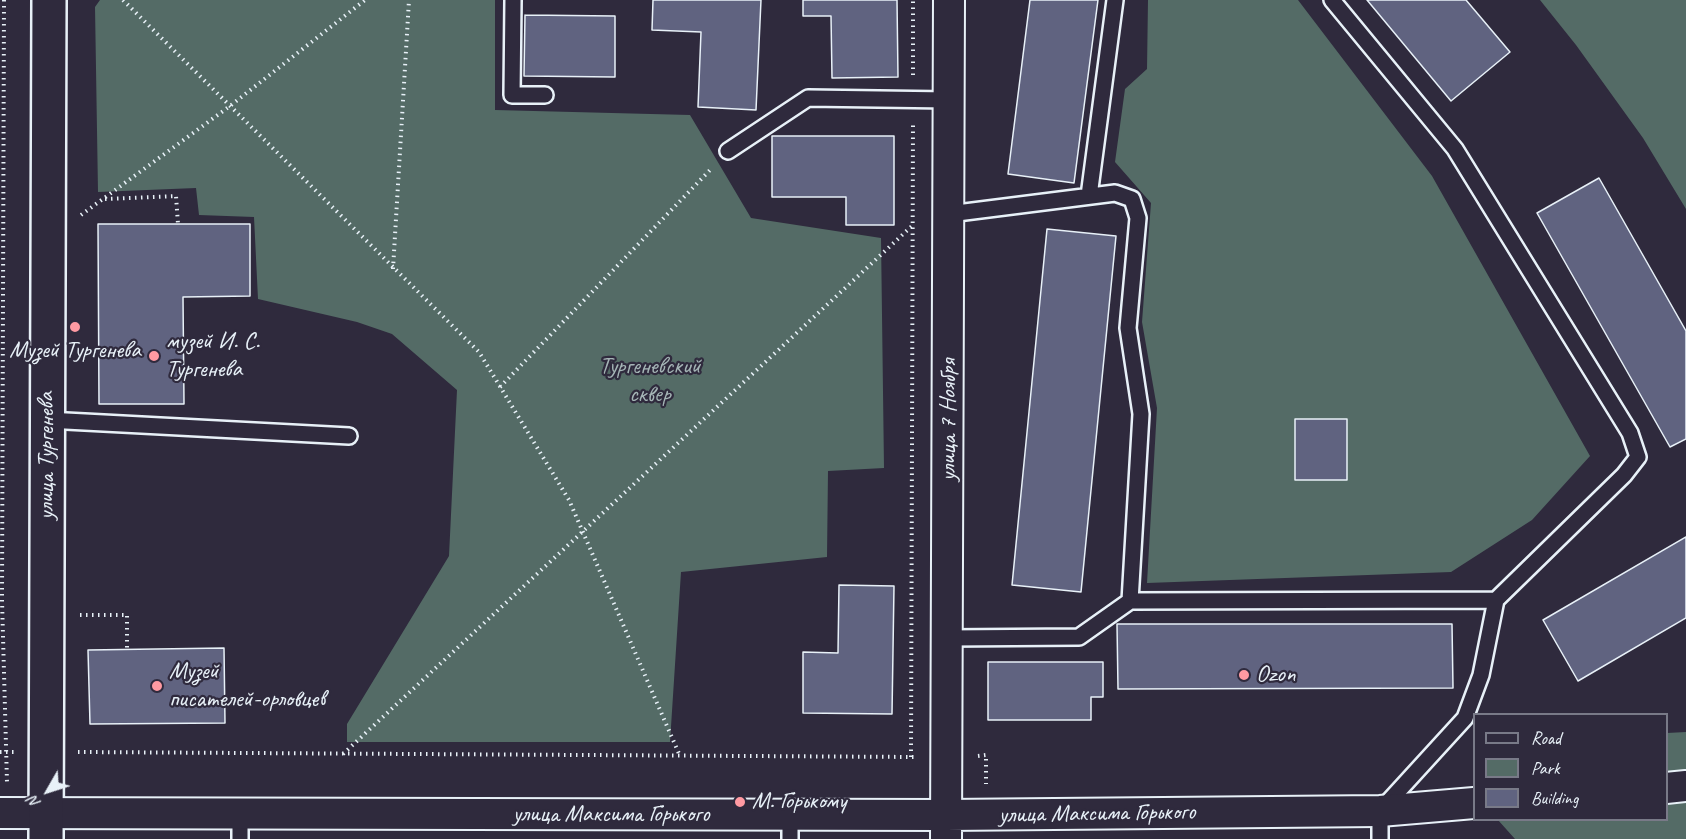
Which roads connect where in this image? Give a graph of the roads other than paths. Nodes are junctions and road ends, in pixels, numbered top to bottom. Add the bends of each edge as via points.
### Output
1 (49, 0) edge
2 (513, 0) edge
3 (949, 0) edge
4 (1115, 0) edge
5 (1332, 0) edge
6 (545, 95) dead end
7 (949, 100) junction
8 (728, 151) road end
9 (1089, 196) junction
10 (949, 214) junction
11 (47, 420) junction
12 (349, 436) dead end
13 (1496, 600) junction
14 (1130, 601) junction
15 (948, 638) junction
16 (1686, 786) edge
17 (1668, 788) edge
18 (1473, 803) edge
19 (4, 814) edge
20 (1380, 825) edge
21 (46, 826) edge
22 (240, 827) edge
23 (790, 827) edge
24 (946, 827) edge

1 - 11 main road, улица Тургенева
2 - 6 lane via 512,95
3 - 7 street, улица 7 Ноября
4 - 9 lane
5 - 13 lane via 1455,149 1629,433 1638,457
7 - 8 lane via 808,98
7 - 10 street, улица 7 Ноября
9 - 10 lane
9 - 14 lane via 1115,193 1132,198 1138,218 1128,328 1141,414
10 - 15 street, улица 7 Ноября
11 - 12 lane
11 - 21 main road, улица Тургенева
13 - 14 lane
13 - 20 lane via 1481,675 1465,718
14 - 15 lane via 1079,637
15 - 24 street, улица 7 Ноября
16 - 17 street
18 - 20 street, улица Максима Горького
19 - 21 street, улица Максима Горького
20 - 24 street, улица Максима Горького via 987,815
21 - 22 street, улица Максима Горького
22 - 23 street, улица Максима Горького
23 - 24 street, улица Максима Горького

